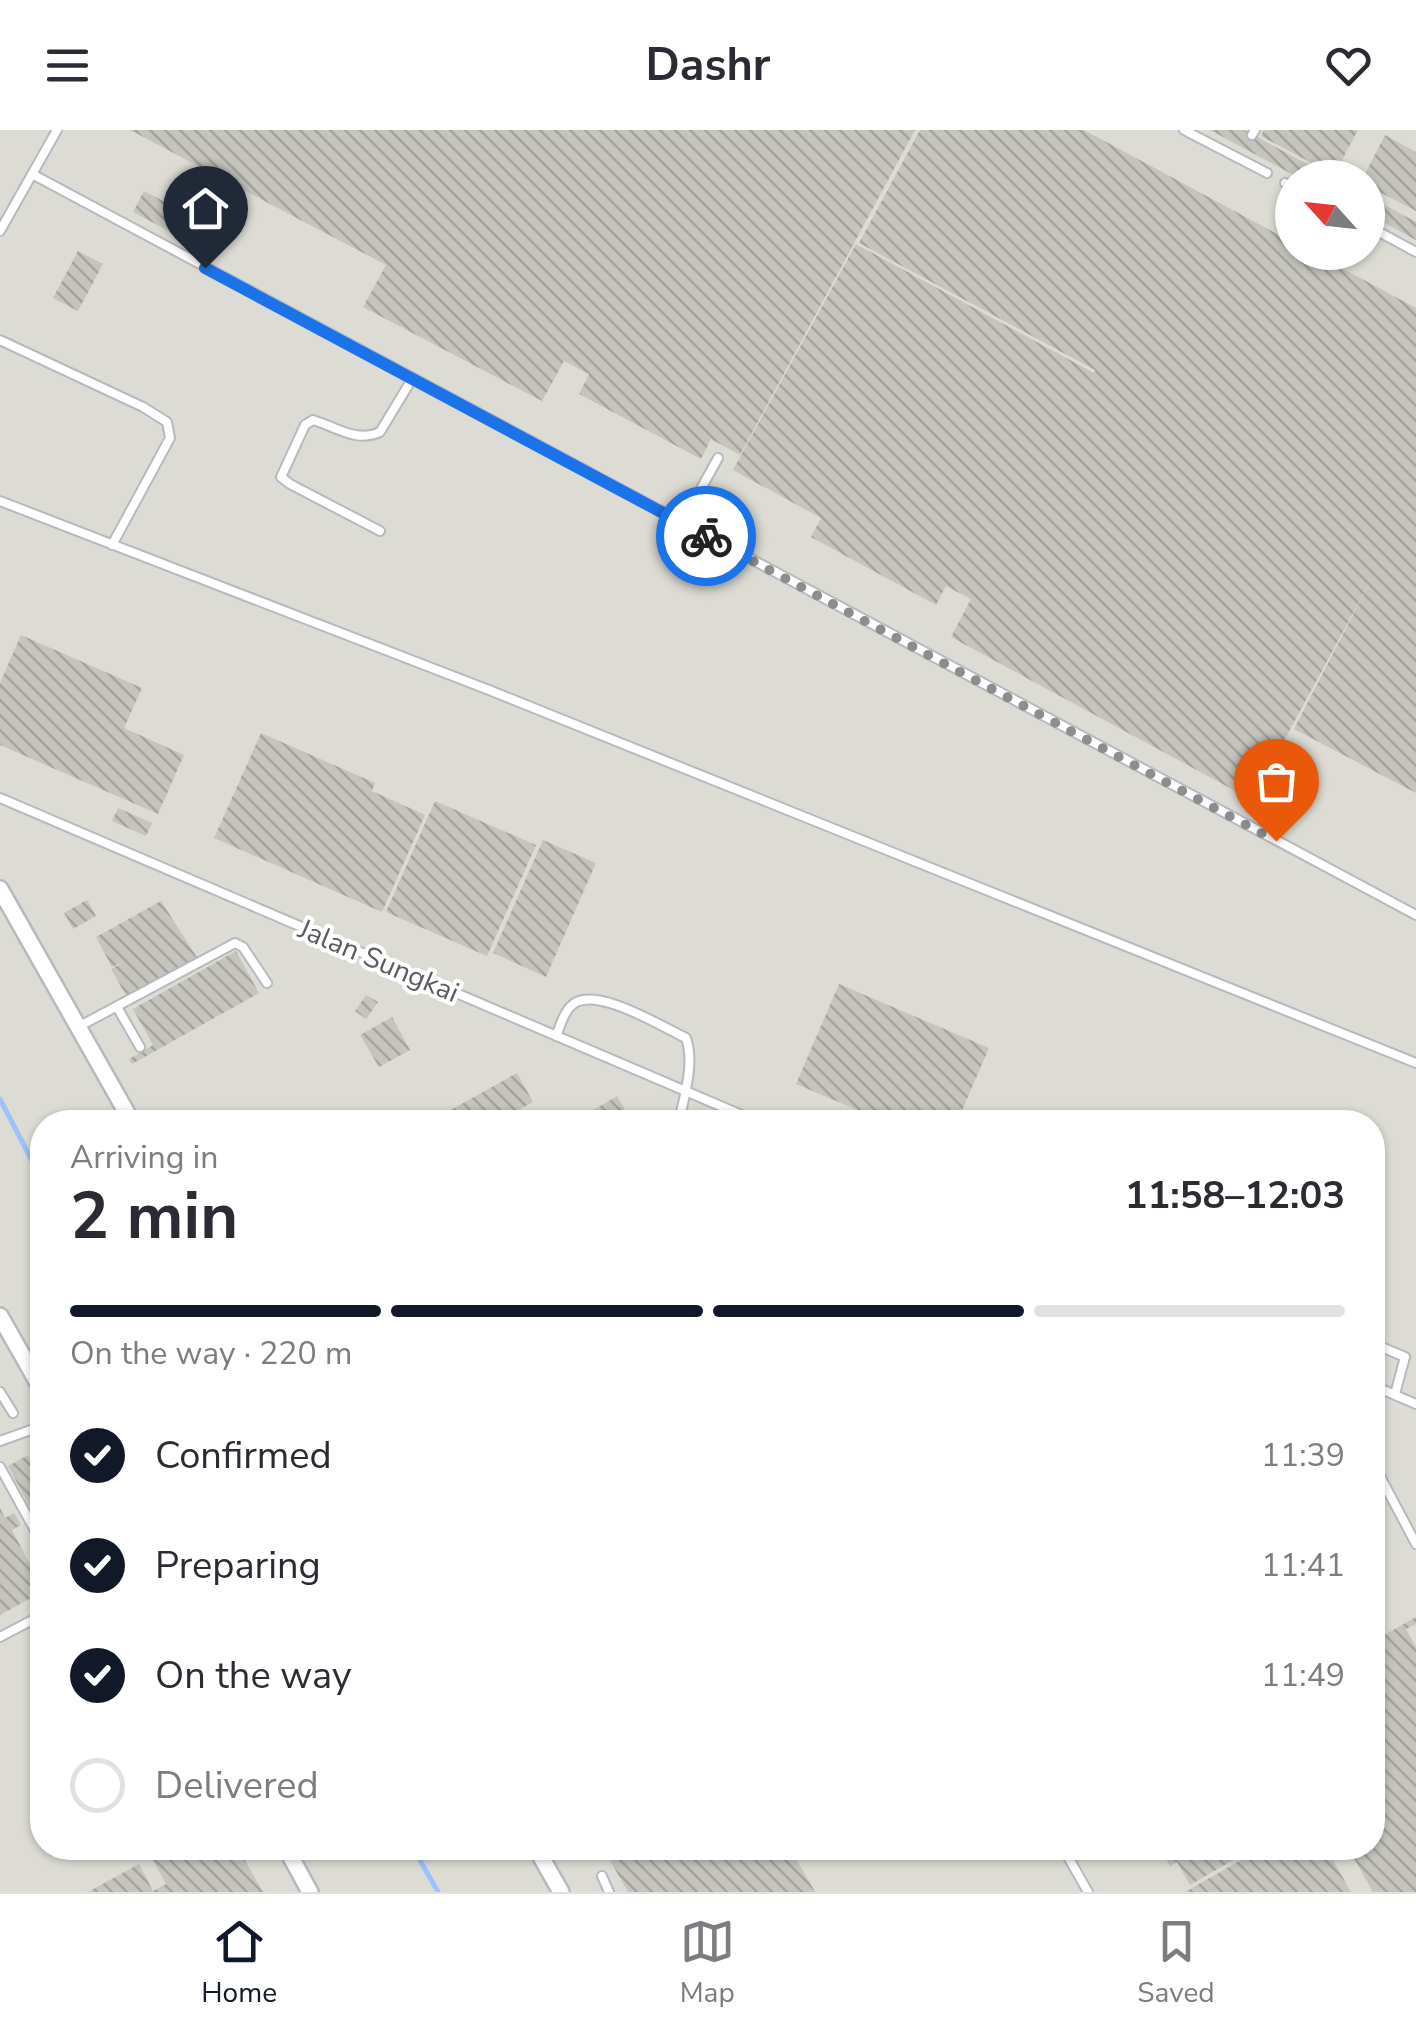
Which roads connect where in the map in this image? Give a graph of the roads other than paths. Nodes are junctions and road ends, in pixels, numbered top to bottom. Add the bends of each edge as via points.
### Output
1 (58, 130) edge
2 (1184, 130) edge
3 (1245, 149) dead end
4 (1240, 159) junction
5 (1267, 173) dead end
6 (32, 174) junction
7 (0, 231) edge
8 (1385, 235) edge
9 (1416, 252) edge
10 (0, 340) edge
11 (412, 379) junction
12 (718, 458) dead end
13 (0, 502) edge
14 (682, 523) junction
15 (380, 531) dead end
16 (112, 545) junction
17 (0, 798) edge
18 (0, 888) edge
19 (1416, 916) edge
20 (267, 983) dead end
21 (117, 1006) junction
22 (78, 1027) junction
23 (556, 1036) junction
24 (140, 1047) dead end
25 (1416, 1063) edge
26 (685, 1091) junction
27 (125, 1110) edge
28 (681, 1110) edge
29 (730, 1110) edge
30 (0, 1318) edge
31 (1385, 1349) edge
32 (30, 1369) edge
33 (1385, 1390) edge
34 (0, 1392) edge
35 (1394, 1394) junction
36 (1416, 1404) edge
37 (13, 1414) dead end
38 (30, 1430) edge
39 (0, 1441) edge
40 (0, 1467) edge
41 (1385, 1488) edge
42 (30, 1521) edge
43 (1416, 1544) edge
44 (30, 1621) edge
45 (0, 1637) edge
46 (293, 1860) edge
47 (545, 1860) edge
48 (1070, 1860) edge
49 (602, 1876) dead end
50 (310, 1892) edge
51 (561, 1892) edge
52 (609, 1892) edge
53 (1088, 1892) edge

1 - 6 lane
2 - 4 lane
3 - 4 lane
4 - 5 lane
6 - 7 lane
6 - 11 lane
8 - 9 lane
10 - 16 lane via 167,422 170,438
11 - 14 lane
11 - 15 lane via 373,436 314,420 305,425 281,477
12 - 14 lane
13 - 16 lane
14 - 19 lane
16 - 25 lane
17 - 23 lane, Jalan Sungkai
18 - 22 street
20 - 21 lane via 235,943
21 - 22 lane
21 - 24 lane
22 - 27 street
23 - 26 lane, Jalan Sungkai
23 - 26 lane via 570,1005 604,1000 686,1038
26 - 28 lane
26 - 29 lane, Jalan Sungkai
30 - 32 street
31 - 35 lane via 1406,1357
33 - 35 lane
34 - 37 lane
35 - 36 lane
38 - 39 lane
40 - 42 lane
41 - 43 lane
44 - 45 lane
46 - 50 street
47 - 51 street
48 - 53 lane
49 - 52 lane

